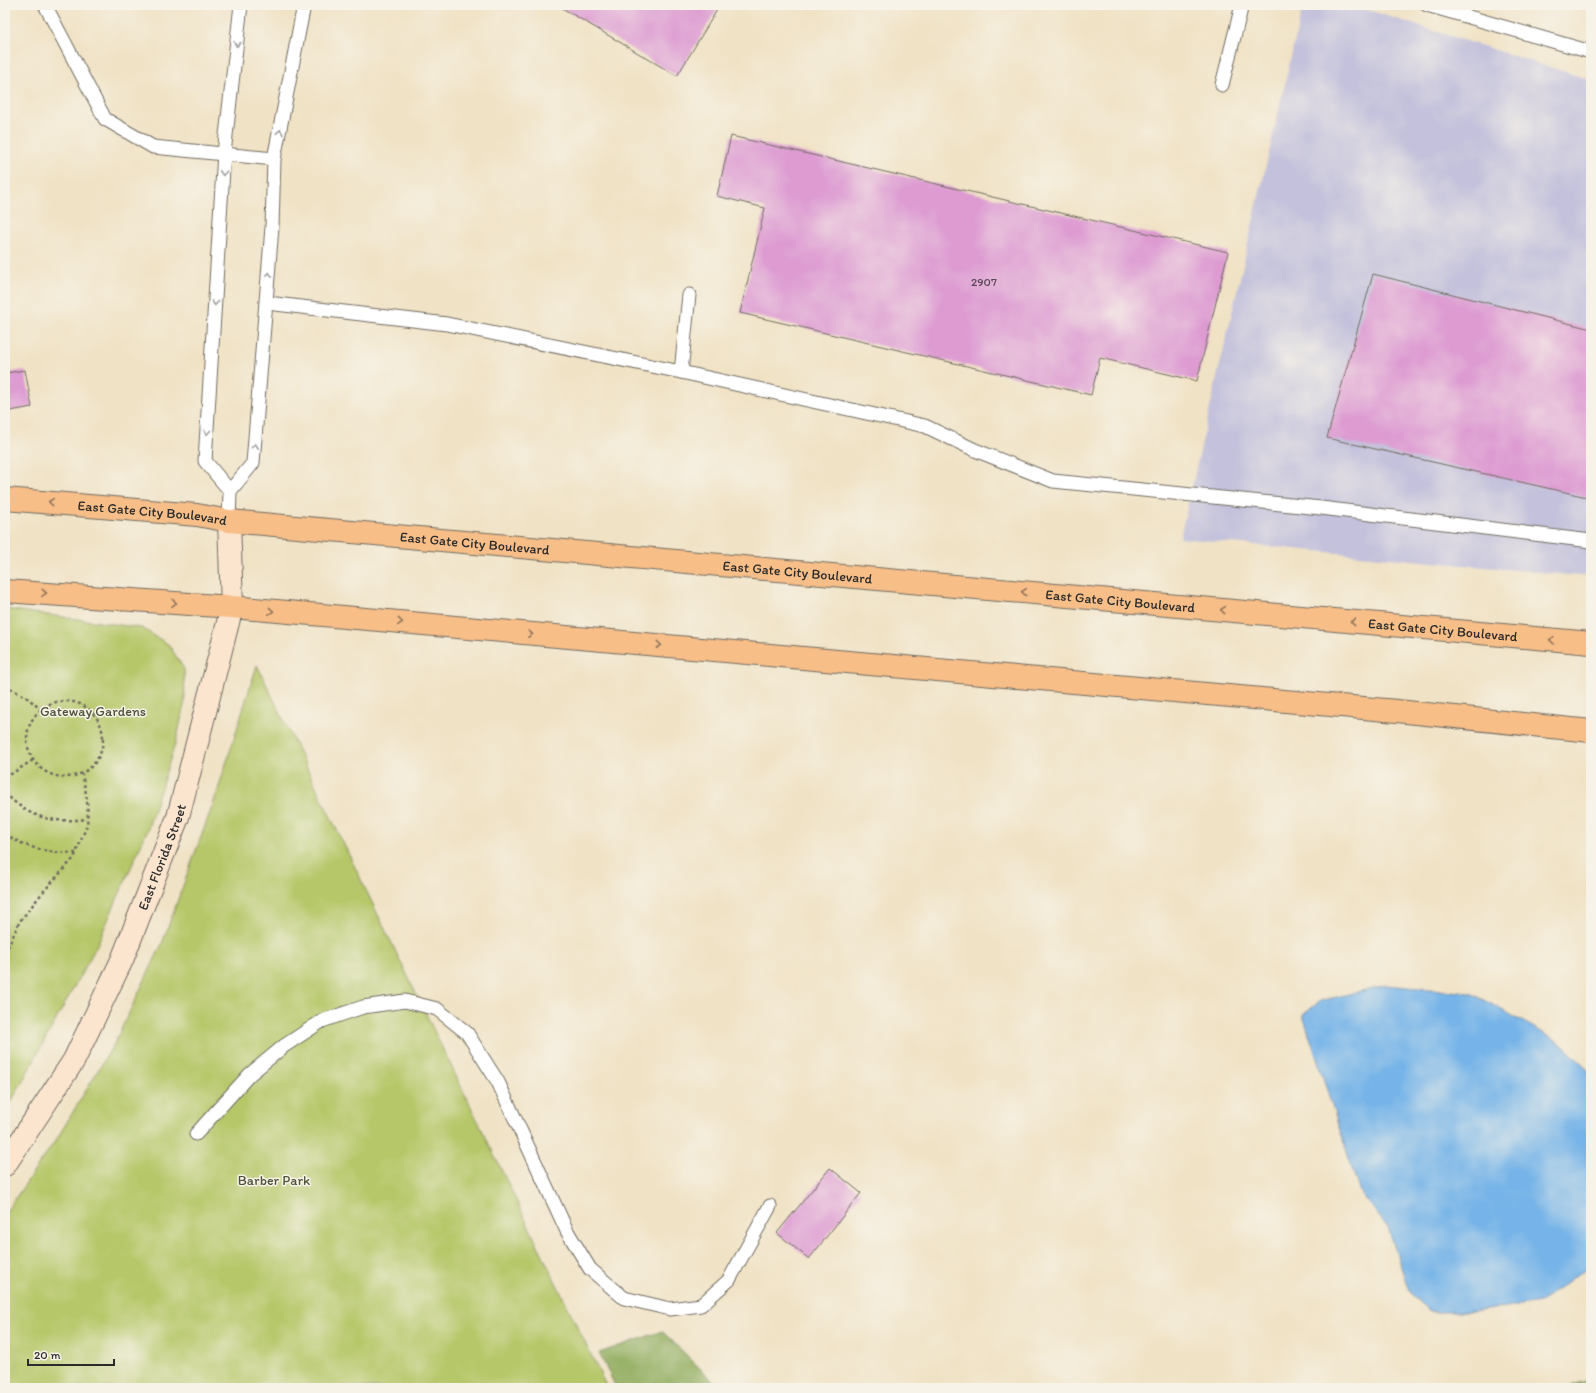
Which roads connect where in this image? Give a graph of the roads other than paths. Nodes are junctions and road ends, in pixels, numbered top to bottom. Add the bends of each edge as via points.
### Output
1 (45, 5) edge
2 (241, 5) edge
3 (304, 5) edge
4 (1242, 5) edge
5 (1427, 5) edge
6 (1591, 52) edge
7 (1222, 85) dead end
8 (224, 153) junction
9 (274, 159) junction
10 (689, 295) dead end
11 (267, 303) junction
12 (681, 372) junction
13 (230, 490) junction
14 (5, 499) edge
15 (229, 521) junction
16 (1591, 541) edge
17 (5, 591) edge
18 (232, 607) junction
19 (1591, 643) edge
20 (1591, 731) edge
21 (196, 1134) dead end
22 (5, 1166) edge
23 (770, 1206) dead end

1 - 8 lane via 105,119 153,147
2 -> 8 lane
9 -> 3 lane
4 - 7 lane
5 - 6 lane
8 - 9 lane
8 -> 13 lane via 205,461
11 -> 9 lane
10 - 12 lane
11 - 12 lane via 447,324
13 -> 11 lane via 253,463
12 - 16 lane via 925,426 1053,482 1321,508
13 - 15 lane
15 -> 14 main road, East Gate City Boulevard via 197,515
15 - 18 main road, East Florida Street
19 -> 15 main road, East Gate City Boulevard
17 -> 18 main road
18 -> 20 main road via 1366,708
18 - 22 main road, East Florida Street via 178,817 122,960 74,1060
21 - 23 lane via 249,1075 284,1046 322,1021 363,1007 405,1001 437,1008 466,1033 498,1082 567,1231 590,1270 624,1298 670,1309 701,1305 729,1280

